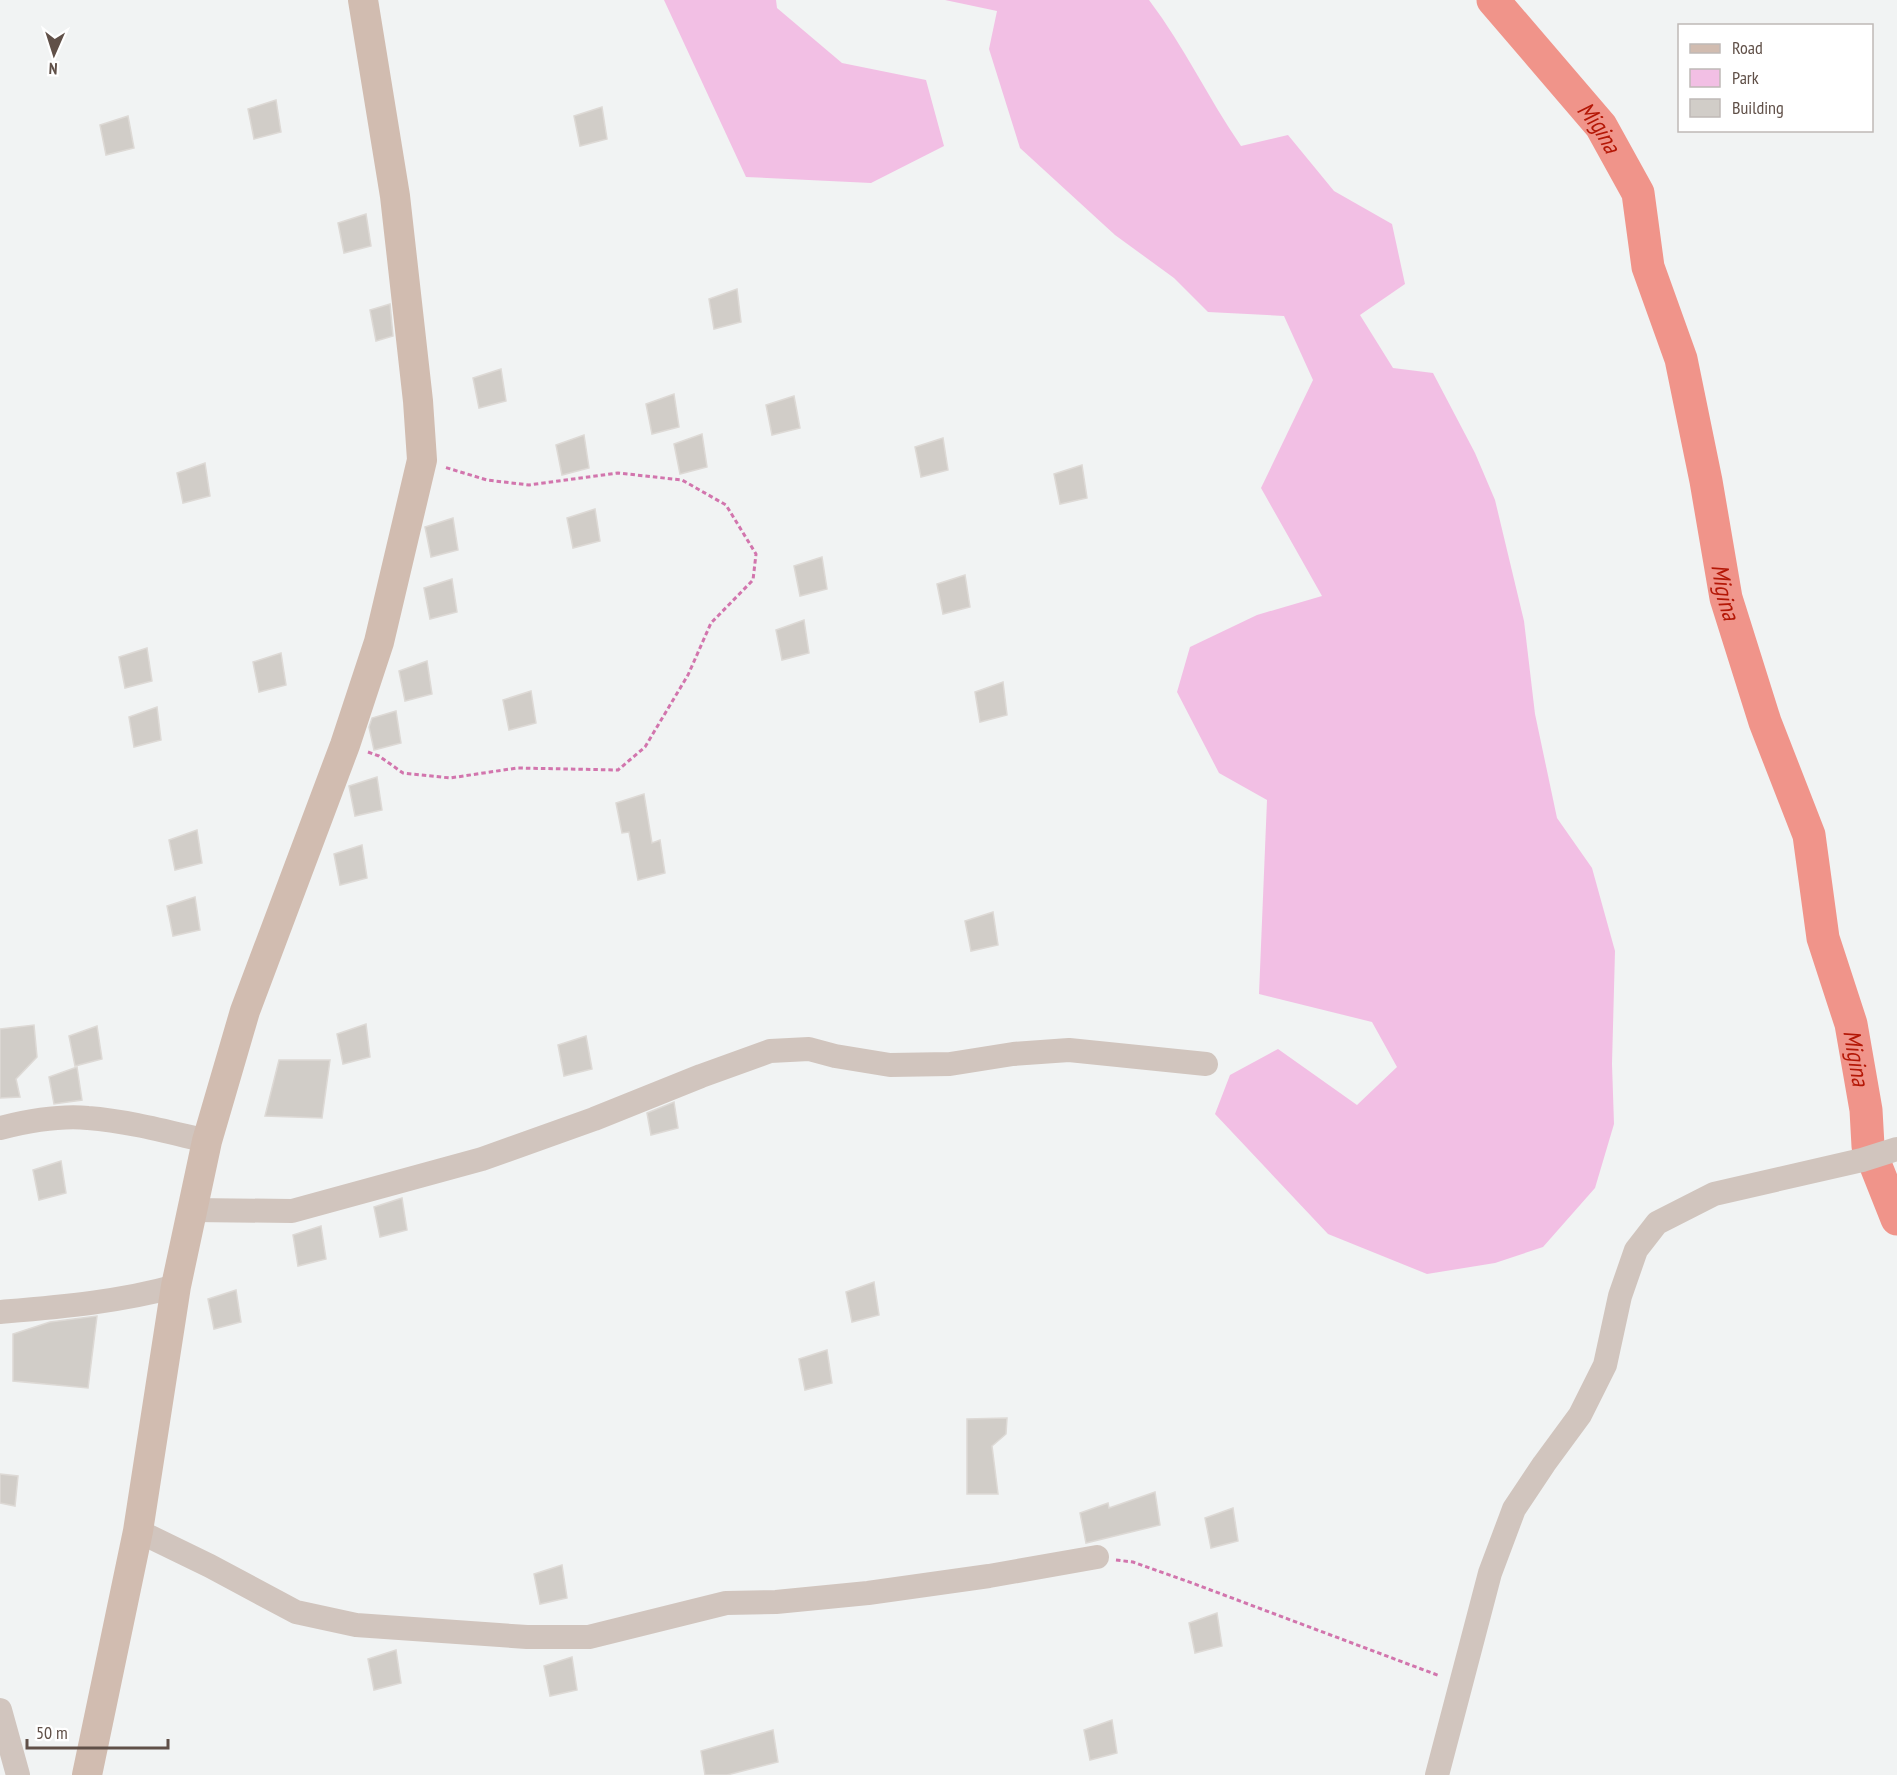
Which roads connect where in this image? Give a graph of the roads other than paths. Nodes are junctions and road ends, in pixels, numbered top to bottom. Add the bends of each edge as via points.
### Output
1 (363, 0) edge
2 (1206, 1064) dead end
3 (0, 1128) edge
4 (207, 1141) junction
5 (1893, 1151) edge
6 (193, 1210) junction
7 (176, 1286) junction
8 (0, 1312) edge
9 (138, 1531) junction
10 (1097, 1557) road end
11 (0, 1710) edge
12 (18, 1775) edge
13 (87, 1775) edge
14 (1437, 1775) edge

1 - 4 main road via 395,196 422,460 379,642 345,745 245,1011
2 - 6 street via 1069,1050 950,1064 890,1065 809,1049 770,1052 482,1159 337,1199 292,1211
3 - 4 street via 30,1120 87,1117
4 - 6 main road
5 - 14 street via 1714,1194 1657,1223 1636,1250 1620,1296 1605,1365 1580,1415 1515,1509 1490,1573
6 - 7 main road
7 - 8 street via 124,1297
7 - 9 main road
9 - 10 street via 296,1612 356,1625 527,1637 589,1637 726,1604 868,1593
9 - 13 main road
11 - 12 street

